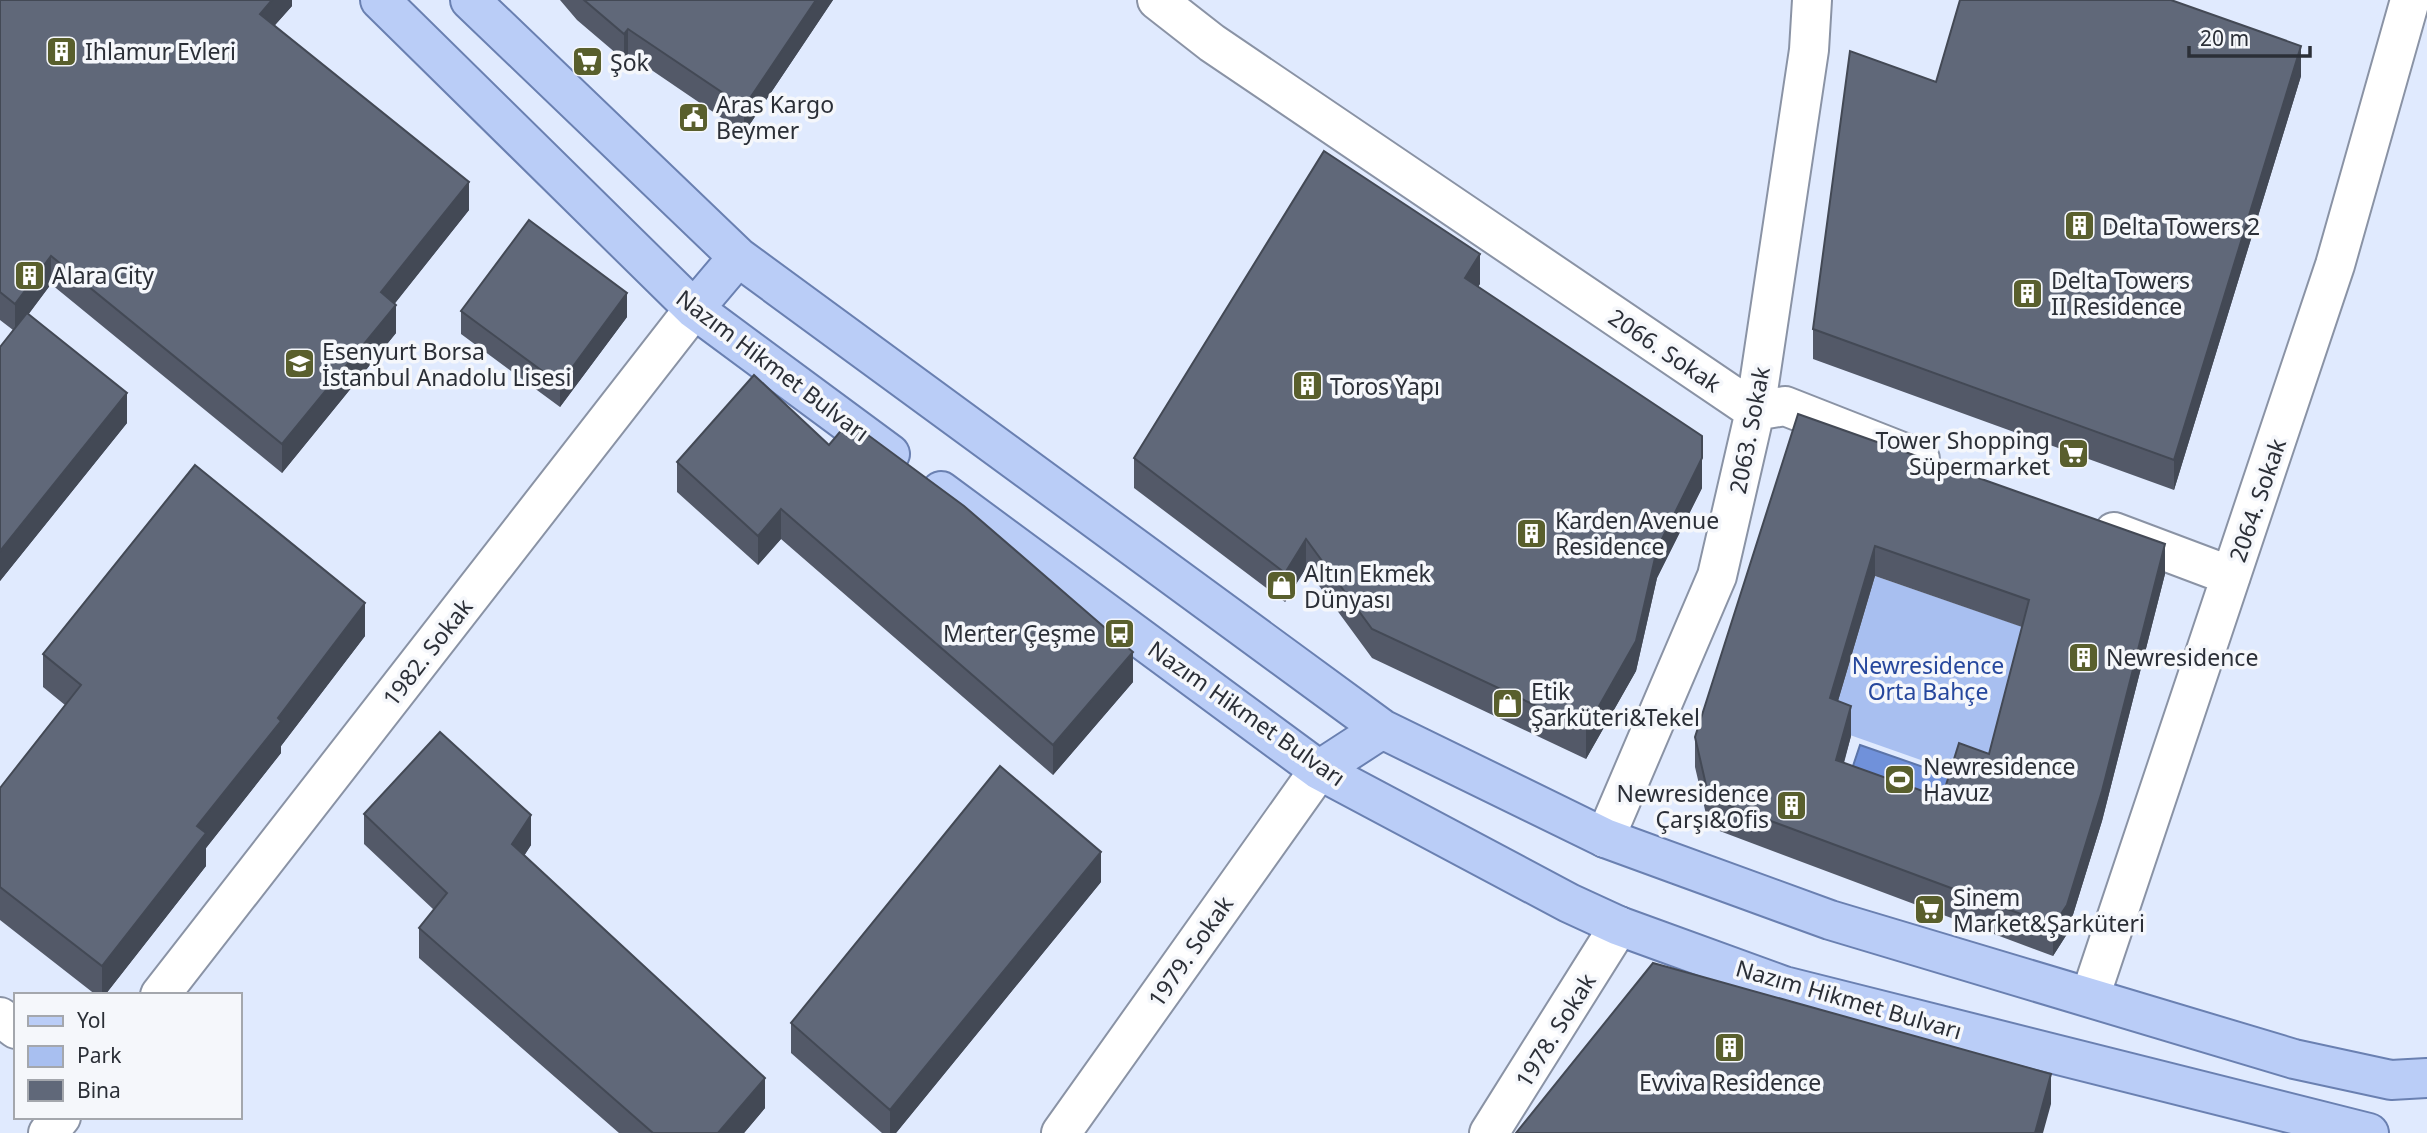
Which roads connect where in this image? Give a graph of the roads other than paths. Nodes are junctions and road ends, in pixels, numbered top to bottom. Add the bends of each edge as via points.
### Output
1 (380, 0) edge
2 (470, 0) edge
3 (1157, 0) edge
4 (1812, 0) edge
5 (2410, 0) edge
6 (738, 257) junction
7 (694, 309) junction
8 (1755, 411) junction
9 (1954, 471) edge
10 (2080, 519) edge
11 (2231, 576) junction
12 (1382, 729) junction
13 (1319, 770) junction
14 (1605, 838) junction
15 (1619, 926) junction
16 (162, 993) edge
17 (2090, 997) junction
18 (2427, 1078) edge
19 (59, 1119) edge
20 (48, 1133) edge
21 (1061, 1133) edge
22 (1489, 1133) edge
23 (2369, 1133) edge

1 - 7 main road, Nazım Hikmet Bulvarı
2 - 6 main road
3 - 8 street, 2066. Sokak via 1212,43
4 - 8 street, 2063. Sokak via 1809,50
5 - 11 street, 2064. Sokak via 2335,265
6 - 7 main road
6 - 12 main road
7 - 13 main road, Nazım Hikmet Bulvarı
7 - 16 street, 1982. Sokak
8 - 9 street via 1785,407
8 - 14 street, 2063. Sokak via 1717,576
10 - 11 street
11 - 17 street, 2064. Sokak
12 - 13 main road
12 - 14 main road
13 - 15 main road, Nazım Hikmet Bulvarı
13 - 21 street, 1979. Sokak
14 - 17 main road via 1830,920
15 - 22 street, 1978. Sokak
15 - 23 main road, Nazım Hikmet Bulvarı via 1784,986
17 - 18 main road via 2294,1059 2391,1080
19 - 20 street

